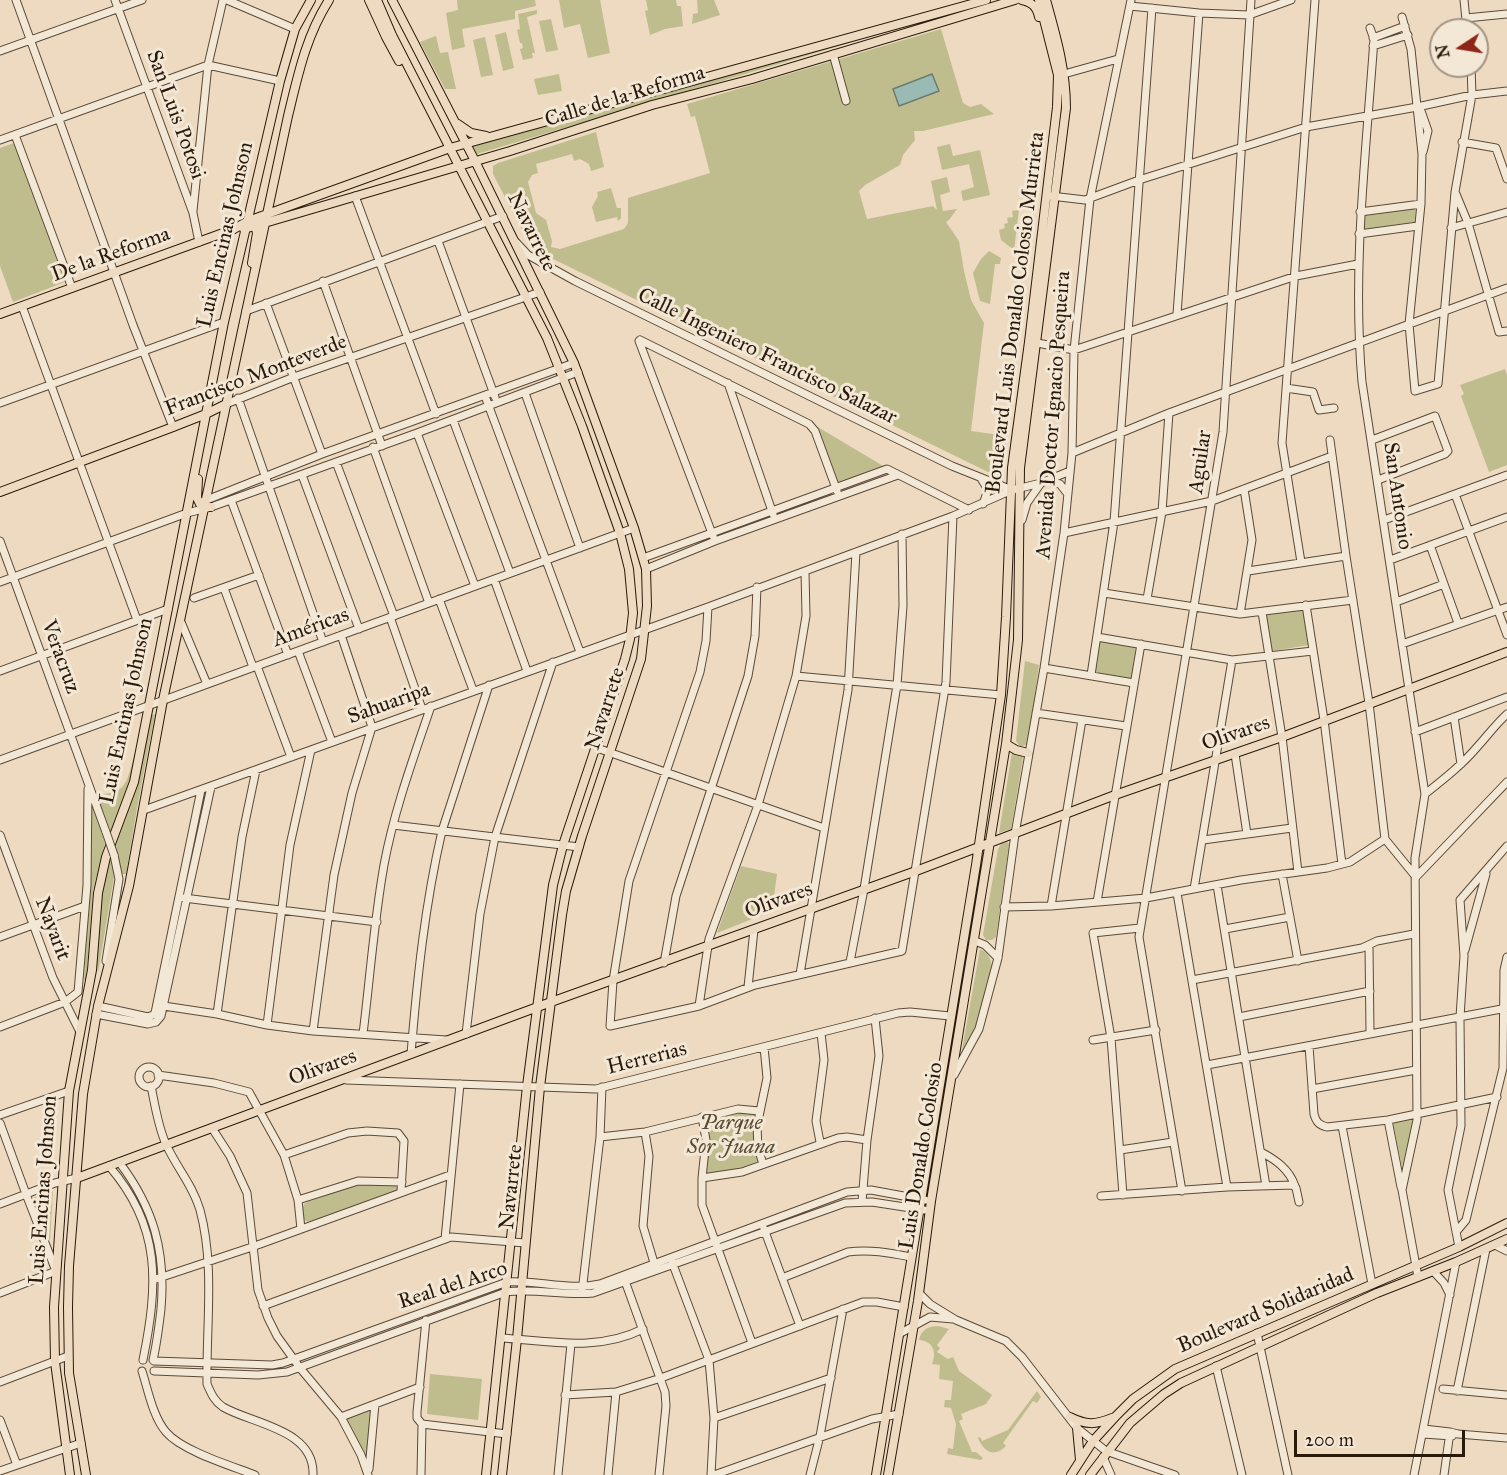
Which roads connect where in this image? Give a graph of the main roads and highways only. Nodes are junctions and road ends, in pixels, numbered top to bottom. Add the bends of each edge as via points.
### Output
1 (311, 0) edge
2 (329, 0) edge
3 (369, 0) edge
4 (377, 0) edge
5 (392, 0) edge
6 (986, 0) edge
7 (1015, 0) edge
8 (1022, 0) edge
9 (1039, 0) edge
10 (1046, 0) edge
11 (414, 79) junction
12 (1058, 90) junction
13 (451, 115) junction
14 (438, 127) junction
15 (459, 130) junction
16 (268, 133) junction
17 (496, 136) junction
18 (284, 139) junction
19 (466, 144) junction
20 (1062, 146) junction
21 (450, 148) junction
22 (475, 161) junction
23 (459, 165) junction
24 (1052, 196) junction
25 (267, 218) junction
26 (249, 225) junction
27 (247, 308) junction
28 (0, 314) edge
29 (1033, 342) junction
30 (226, 404) junction
31 (206, 414) junction
32 (197, 464) junction
33 (1016, 489) junction
34 (0, 492) edge
35 (205, 506) junction
36 (1507, 652) edge
37 (1006, 744) junction
38 (1028, 753) road end
39 (991, 842) junction
40 (979, 847) junction
41 (976, 865) junction
42 (986, 870) junction
43 (551, 1002) junction
44 (537, 1007) junction
45 (76, 1178) junction
46 (1507, 1223) edge
47 (1507, 1239) edge
48 (54, 1307) junction
49 (68, 1307) junction
50 (1070, 1417) road end
51 (1115, 1417) junction
52 (1077, 1428) road end
53 (1080, 1462) junction
54 (70, 1475) edge
55 (86, 1475) edge
56 (486, 1475) edge
57 (502, 1475) edge
58 (876, 1475) edge
59 (888, 1475) edge
60 (1071, 1475) edge
61 (1090, 1475) edge

1 - 16 main road, Luis Encinas Johnson via 295,29
2 - 18 main road, Luis Encinas Johnson via 307,44
3 - 11 main road via 402,66
4 - 11 main road, Navarrete
5 - 13 main road, Navarrete
6 - 17 main road, Calle de la Reforma
7 - 22 main road, Calle de la Reforma via 652,105
8 - 12 main road via 1038,12
9 - 12 main road, Boulevard Luis Donaldo Colosio Murrieta
10 - 20 main road, Boulevard Luis Donaldo Colosio Murrieta via 1064,74
11 - 14 main road, Navarrete
12 - 20 main road
12 - 24 main road, Boulevard Luis Donaldo Colosio Murrieta
13 - 15 main road, Navarrete
13 - 17 main road via 471,133
14 - 15 main road
14 - 21 main road, Navarrete
15 - 19 main road, Navarrete
16 - 18 main road
16 - 26 main road, Luis Encinas Johnson
17 - 19 main road, Calle de la Reforma
18 - 25 main road, Luis Encinas Johnson
19 - 21 main road, Calle de la Reforma
19 - 22 main road, Navarrete
20 - 24 main road, Boulevard Luis Donaldo Colosio Murrieta
21 - 23 main road, Navarrete
21 - 25 main road, Calle de la Reforma
22 - 23 main road, Calle de la Reforma
22 - 43 main road, Navarrete via 578,372 646,570 646,629 641,658 566,891
23 - 25 main road, Calle de la Reforma
23 - 44 main road, Navarrete via 560,368 620,533 631,585 631,634 553,885
24 - 29 main road, Boulevard Luis Donaldo Colosio Murrieta
25 - 26 main road, Calle de la Reforma
25 - 27 main road, Luis Encinas Johnson
26 - 27 main road via 257,233
26 - 28 main road, De la Reforma
26 - 31 main road, Luis Encinas Johnson
27 - 30 main road, Luis Encinas Johnson
29 - 33 main road, Boulevard Luis Donaldo Colosio Murrieta
29 - 33 main road, Boulevard Luis Donaldo Colosio Murrieta via 1012,468
30 - 31 main road, Francisco Monteverde
30 - 35 main road, Luis Encinas Johnson
31 - 32 main road, Luis Encinas Johnson
31 - 34 main road, Francisco Monteverde
32 - 35 main road via 198,498
32 - 48 main road, Luis Encinas Johnson via 131,794 106,857 98,893 92,970 69,1091
33 - 37 main road, Boulevard Luis Donaldo Colosio Murrieta via 1020,535 1018,640
33 - 40 main road, Boulevard Luis Donaldo Colosio Murrieta via 1001,695
35 - 45 main road, Luis Encinas Johnson via 129,886 97,1010 83,1094
36 - 39 main road, Olivares
37 - 38 main road
37 - 39 main road, Boulevard Luis Donaldo Colosio Murrieta
39 - 40 main road, Olivares
39 - 42 main road, Luis Donaldo Colosio
40 - 41 main road, Luis Donaldo Colosio
40 - 43 main road, Olivares
41 - 42 main road
41 - 58 main road, Luis Donaldo Colosio
42 - 59 main road, Luis Donaldo Colosio
43 - 44 main road, Olivares
43 - 57 main road, Navarrete
44 - 45 main road, Olivares
44 - 56 main road, Navarrete
45 - 49 main road, Luis Encinas Johnson
46 - 51 main road, Boulevard Solidaridad via 1175,1370 1132,1399
47 - 61 main road, Boulevard Solidaridad via 1377,1293 1181,1383 1130,1423
48 - 49 main road
48 - 54 main road, Luis Encinas Johnson via 55,1362
49 - 55 main road, Luis Encinas Johnson via 68,1356
50 - 51 main road via 1093,1424
51 - 53 main road, Boulevard Solidaridad
52 - 53 main road
53 - 60 main road, Boulevard Solidaridad

